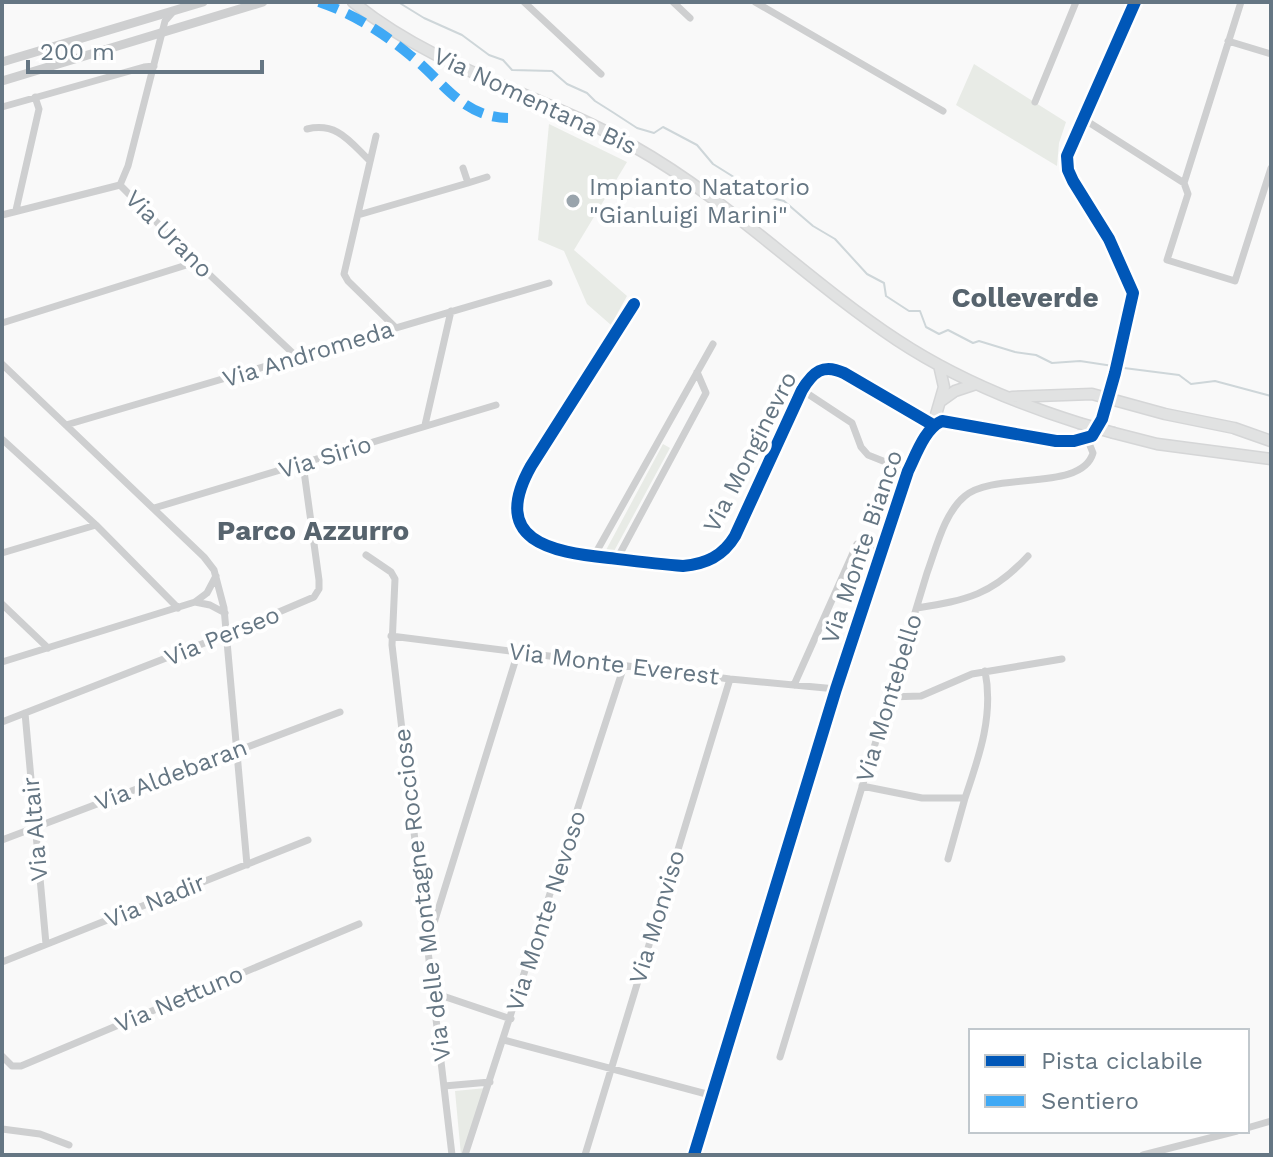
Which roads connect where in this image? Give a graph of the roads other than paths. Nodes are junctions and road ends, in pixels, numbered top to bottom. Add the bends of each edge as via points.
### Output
1 (203, 2) edge
2 (263, 2) edge
3 (524, 2) edge
4 (673, 2) edge
5 (755, 2) edge
6 (1076, 2) edge
7 (1135, 2) edge
8 (1241, 2) edge
9 (355, 4) edge
10 (172, 12) junction
11 (690, 18) dead end
12 (145, 20) junction
13 (161, 33) junction
14 (1228, 41) junction
15 (1271, 54) edge
16 (2, 62) edge
17 (154, 66) junction
18 (601, 74) dead end
19 (2, 81) edge
20 (35, 97) junction
21 (1035, 102) dead end
22 (2, 107) edge
23 (943, 111) dead end
24 (1082, 118) junction
25 (307, 129) dead end
26 (376, 136) dead end
27 (370, 161) junction
28 (463, 168) dead end
29 (1271, 168) edge
30 (487, 177) dead end
31 (468, 183) junction
32 (1184, 183) junction
33 (120, 185) junction
34 (16, 210) junction
35 (2, 215) edge
36 (358, 215) junction
37 (196, 262) junction
38 (549, 283) dead end
39 (634, 304) dead end
40 (451, 311) junction
41 (2, 323) edge
42 (396, 328) junction
43 (713, 344) dead end
44 (298, 358) junction
45 (2, 364) edge
46 (939, 365) junction
47 (697, 372) junction
48 (976, 384) junction
49 (802, 390) junction
50 (1001, 396) junction
51 (1109, 397) junction
52 (941, 401) junction
53 (496, 405) dead end
54 (66, 425) junction
55 (425, 425) junction
56 (933, 425) junction
57 (1087, 438) junction
58 (2, 439) edge
59 (1271, 441) edge
60 (1271, 459) edge
61 (303, 464) junction
62 (908, 471) junction
63 (154, 508) junction
64 (96, 525) junction
65 (883, 548) junction
66 (2, 553) edge
67 (366, 555) dead end
68 (594, 556) junction
69 (1028, 556) dead end
70 (617, 559) junction
71 (216, 576) junction
72 (195, 602) junction
73 (2, 604) edge
74 (178, 608) junction
75 (917, 608) junction
76 (225, 613) junction
77 (225, 635) junction
78 (391, 636) junction
79 (48, 648) junction
80 (518, 652) junction
81 (1062, 659) dead end
82 (2, 662) edge
83 (624, 666) junction
84 (985, 671) junction
85 (730, 679) junction
86 (794, 685) junction
87 (836, 689) junction
88 (889, 697) junction
89 (340, 712) dead end
90 (25, 713) junction
91 (2, 722) edge
92 (236, 750) junction
93 (862, 786) junction
94 (965, 798) junction
95 (35, 828) junction
96 (2, 840) edge
97 (308, 840) dead end
98 (948, 859) dead end
99 (247, 865) junction
100 (359, 924) dead end
101 (428, 941) junction
102 (46, 944) junction
103 (2, 962) edge
104 (434, 993) junction
105 (511, 1019) junction
106 (504, 1040) junction
107 (2, 1056) edge
108 (780, 1057) dead end
109 (611, 1068) junction
110 (490, 1082) junction
111 (444, 1086) junction
112 (714, 1096) junction
113 (1271, 1121) edge
114 (1249, 1127) edge
115 (2, 1129) edge
116 (1229, 1133) edge
117 (69, 1145) dead end
118 (452, 1155) edge
119 (465, 1155) edge
120 (585, 1155) edge
121 (694, 1155) edge
122 (1143, 1155) edge

1 - 10 street
2 - 13 street
3 - 18 street
4 - 11 street
5 - 23 street
6 - 21 street
7 - 24 street
8 - 14 street
9 - 46 main road, Via Nomentana Bis via 440,58 583,120 680,174 798,267
10 - 12 street
10 - 13 street, Via Urano
12 - 13 street
12 - 16 street
13 - 17 street, Via Urano
13 - 19 street
14 - 15 street
14 - 32 street
17 - 20 street
17 - 33 street, Via Urano
20 - 22 street
20 - 34 street via 39,109
24 - 32 street
24 - 51 street via 1069,149 1068,170 1109,239 1133,293
25 - 27 street via 334,130
26 - 27 street
27 - 36 street
28 - 31 street
29 - 32 street via 1235,281 1167,260 1188,194
30 - 31 street
31 - 36 street
33 - 34 street
33 - 37 street, Via Urano
34 - 35 street
36 - 42 street via 344,274
37 - 41 street
37 - 44 street, Via Urano
38 - 40 street, Via Andromeda
39 - 68 street, Via Monginevro via 531,466 519,495 519,520 532,538 559,551
40 - 42 street, Via Andromeda
40 - 55 street
42 - 44 street, Via Andromeda
43 - 47 street
44 - 54 street, Via Andromeda
45 - 54 street
46 - 48 main road, Via Nomentana Bis
46 - 52 main road
47 - 68 street
47 - 70 street via 706,393
48 - 50 main road, Via Nomentana Bis
48 - 52 main road
49 - 56 street, Via Monginevro via 817,371 831,368
49 - 62 street via 852,423 868,455
49 - 70 street, Via Monginevro via 724,551 707,562 683,566
50 - 51 main road
50 - 60 main road, Via Nomentana Bis, bridge via 1157,444
51 - 57 street via 1096,432
51 - 59 main road
52 - 56 main road
53 - 55 street, Via Sirio
54 - 63 street
55 - 61 street, Via Sirio
56 - 57 street via 953,421 1056,441
56 - 62 street, Via Monte Bianco
57 - 75 street, Via Montebello via 1092,457 1079,472 995,483 962,499 939,540
58 - 64 street
61 - 63 street, Via Sirio
61 - 77 street, Via Perseo via 318,592
62 - 65 street, Via Monte Bianco
63 - 71 street
64 - 66 street
64 - 74 street
65 - 86 street via 857,544
65 - 87 street, Via Monte Bianco
67 - 78 street, Via delle Montagne Rocciose via 394,576
68 - 70 street, Via Monginevro
69 - 75 street via 1002,582 978,596
71 - 72 street
71 - 76 street
72 - 74 street
72 - 76 street
73 - 79 street
74 - 79 street
75 - 88 street, Via Montebello
76 - 77 street
77 - 90 street, Via Perseo
77 - 92 street
78 - 80 street, Via Monte Everest
78 - 101 street, Via delle Montagne Rocciose
79 - 82 street
80 - 83 street, Via Monte Everest
80 - 101 street
81 - 84 street
83 - 85 street, Via Monte Everest
83 - 105 street, Via Monte Nevoso
84 - 88 street via 921,696
84 - 94 street via 984,734
85 - 86 street, Via Monte Everest
85 - 109 street, Via Monviso
86 - 87 street, Via Monte Everest
87 - 112 street, Via Monte Bianco
88 - 93 street, Via Montebello
89 - 92 street, Via Aldebaran
90 - 91 street, Via Perseo
90 - 95 street, Via Altair
92 - 95 street, Via Aldebaran
92 - 99 street
93 - 94 street via 917,797
93 - 108 street, Via Montebello
94 - 98 street
95 - 96 street, Via Aldebaran
95 - 102 street, Via Altair
97 - 99 street, Via Nadir
99 - 102 street, Via Nadir
100 - 107 street, Via Nettuno via 21,1066 12,1066
101 - 104 street, Via delle Montagne Rocciose
102 - 103 street, Via Nadir
104 - 105 street
104 - 111 street, Via delle Montagne Rocciose
105 - 106 street, Via Monte Nevoso
106 - 109 street
106 - 110 street, Via Monte Nevoso
109 - 112 street
109 - 120 street, Via Monviso
110 - 111 street
110 - 119 street, Via Monte Nevoso
111 - 118 street, Via delle Montagne Rocciose
112 - 121 street, Via Monte Bianco
113 - 114 street
115 - 117 street
116 - 122 street

